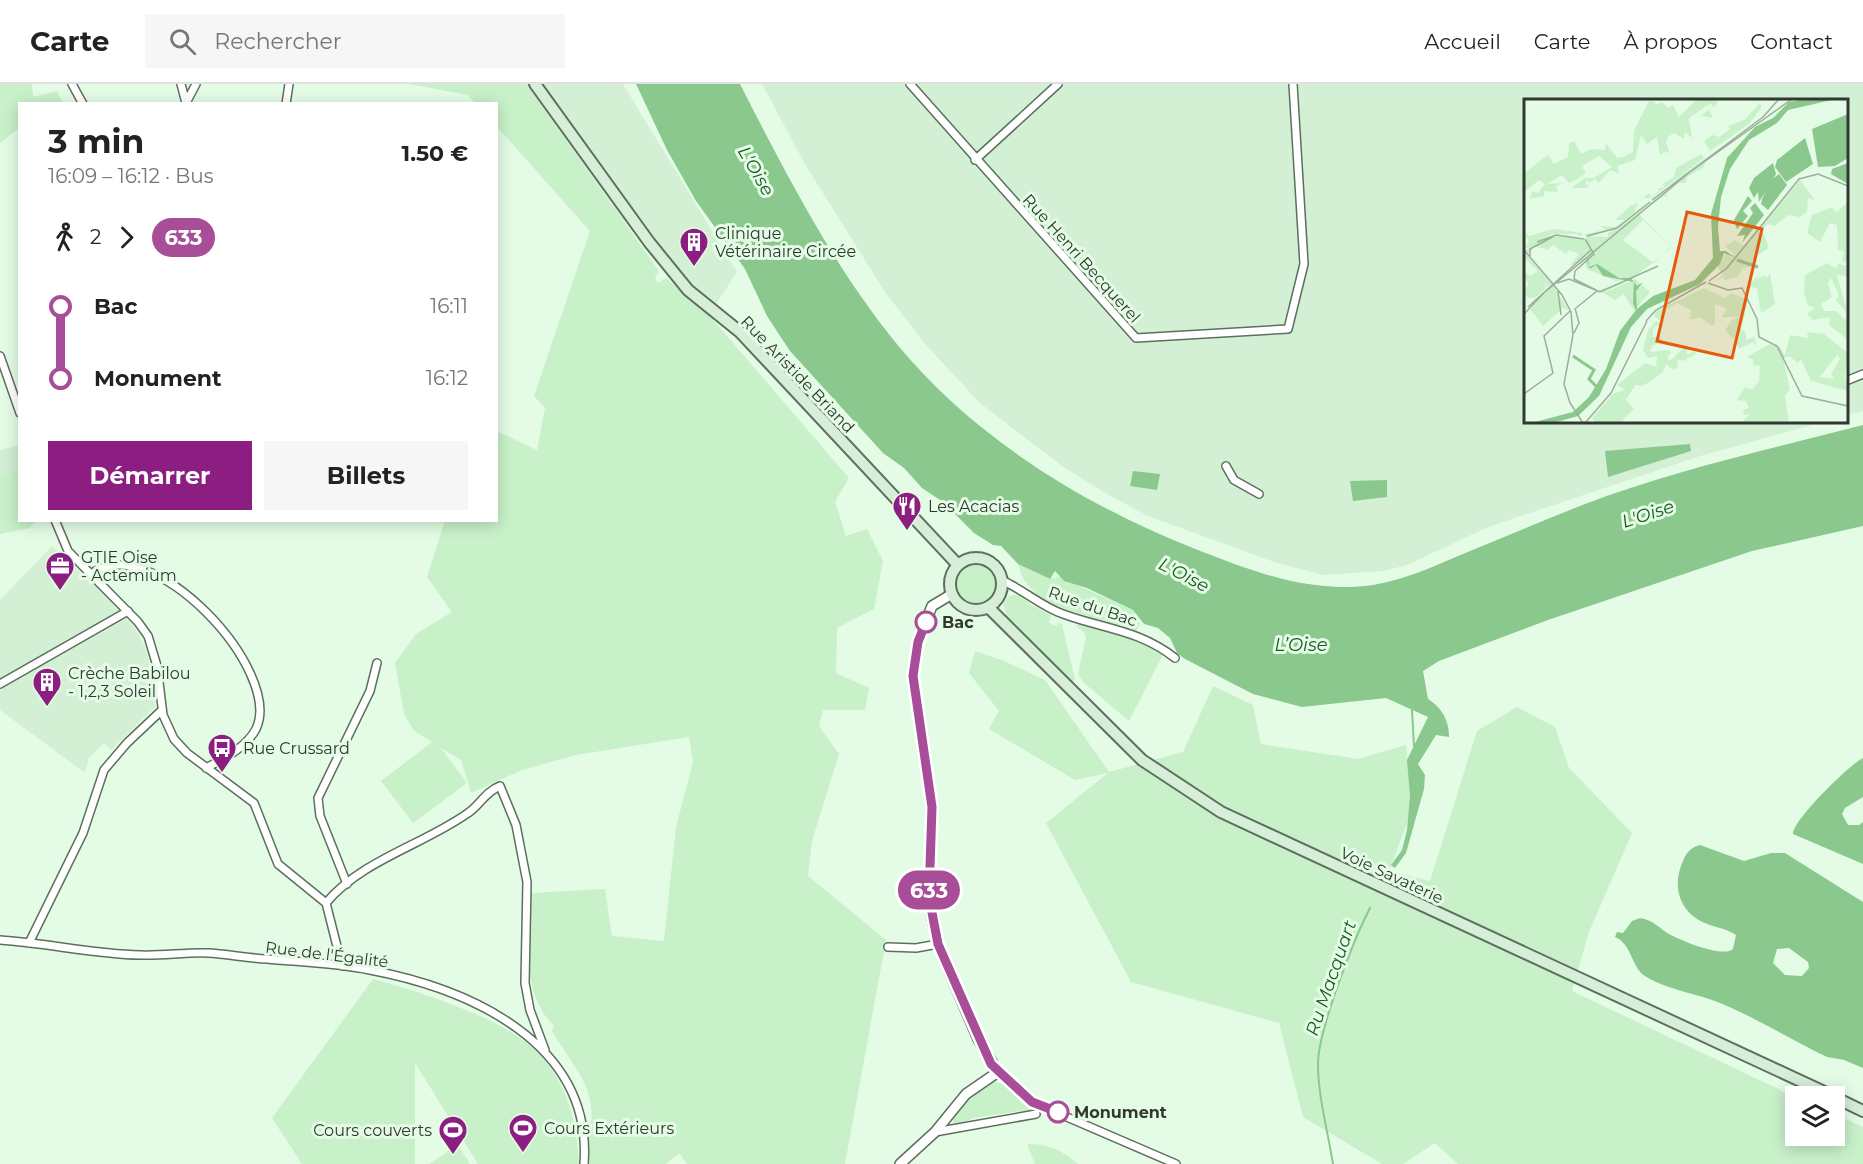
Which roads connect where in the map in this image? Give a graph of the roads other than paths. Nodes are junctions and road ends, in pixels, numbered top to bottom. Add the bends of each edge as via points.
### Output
1 (72, 84) edge
2 (181, 84) edge
3 (196, 84) edge
4 (289, 84) edge
5 (535, 84) edge
6 (910, 84) edge
7 (1058, 84) edge
8 (1293, 84) edge
9 (82, 102) edge
10 (186, 102) edge
11 (187, 102) edge
12 (286, 102) edge
13 (975, 160) junction
14 (0, 356) edge
15 (1863, 374) edge
16 (1848, 380) edge
17 (18, 407) edge
18 (1227, 466) dead end
19 (1259, 494) dead end
20 (56, 522) edge
21 (958, 565) junction
22 (91, 574) junction
23 (1001, 580) junction
24 (952, 594) junction
25 (988, 607) junction
26 (128, 611) junction
27 (1175, 658) dead end
28 (377, 663) dead end
29 (0, 684) edge
30 (162, 710) junction
31 (206, 768) junction
32 (347, 885) junction
33 (326, 903) junction
34 (0, 940) edge
35 (29, 943) junction
36 (938, 944) junction
37 (888, 947) dead end
38 (342, 966) junction
39 (546, 1052) junction
40 (998, 1072) junction
41 (1810, 1086) edge
42 (1845, 1102) edge
43 (1863, 1111) edge
44 (1036, 1114) dead end
45 (936, 1132) junction
46 (584, 1164) edge
47 (900, 1164) edge
48 (1176, 1164) edge

1 - 9 street
2 - 10 street
3 - 11 street
4 - 12 street
5 - 21 main road, Rue Aristide Briand via 688,290 740,332
6 - 13 street, Rue Henri Becquerel
7 - 13 street
8 - 13 street, Rue Henri Becquerel via 1304,264 1288,329 1136,338
14 - 17 street
15 - 16 street
18 - 19 street via 1234,480
20 - 22 street via 66,548
21 - 23 main road via 980,558 994,566
21 - 24 main road via 950,579
22 - 26 street
22 - 31 street via 107,565 136,567 153,574 191,597 235,648 259,703 259,721 243,744
23 - 25 main road via 999,596
23 - 27 street, Rue du Bac via 1041,605 1157,643
24 - 25 main road via 971,610
24 - 36 street via 932,606 918,642 913,676 932,807 929,897
25 - 41 main road, Voie Savaterie via 1142,760 1221,812
26 - 29 street
26 - 30 street via 144,628 153,649
28 - 32 street via 370,691 317,802
30 - 31 street via 174,739
30 - 35 street via 104,770 83,833
31 - 33 street via 254,803 278,864
32 - 33 street
32 - 39 street via 468,814 490,790 500,786 516,825 527,882 525,983 530,1010
33 - 38 street
34 - 35 street, Rue de l'Égalité
35 - 38 street, Rue de l'Égalité via 126,955 209,953
36 - 37 street
36 - 40 street via 978,1039
38 - 39 street, Rue de l'Égalité via 406,979 461,998 519,1028
39 - 46 street, Rue de l'Égalité via 577,1105
40 - 45 street via 966,1094
40 - 48 street via 1032,1102
42 - 43 main road, Voie Savaterie
44 - 45 street
45 - 47 street

